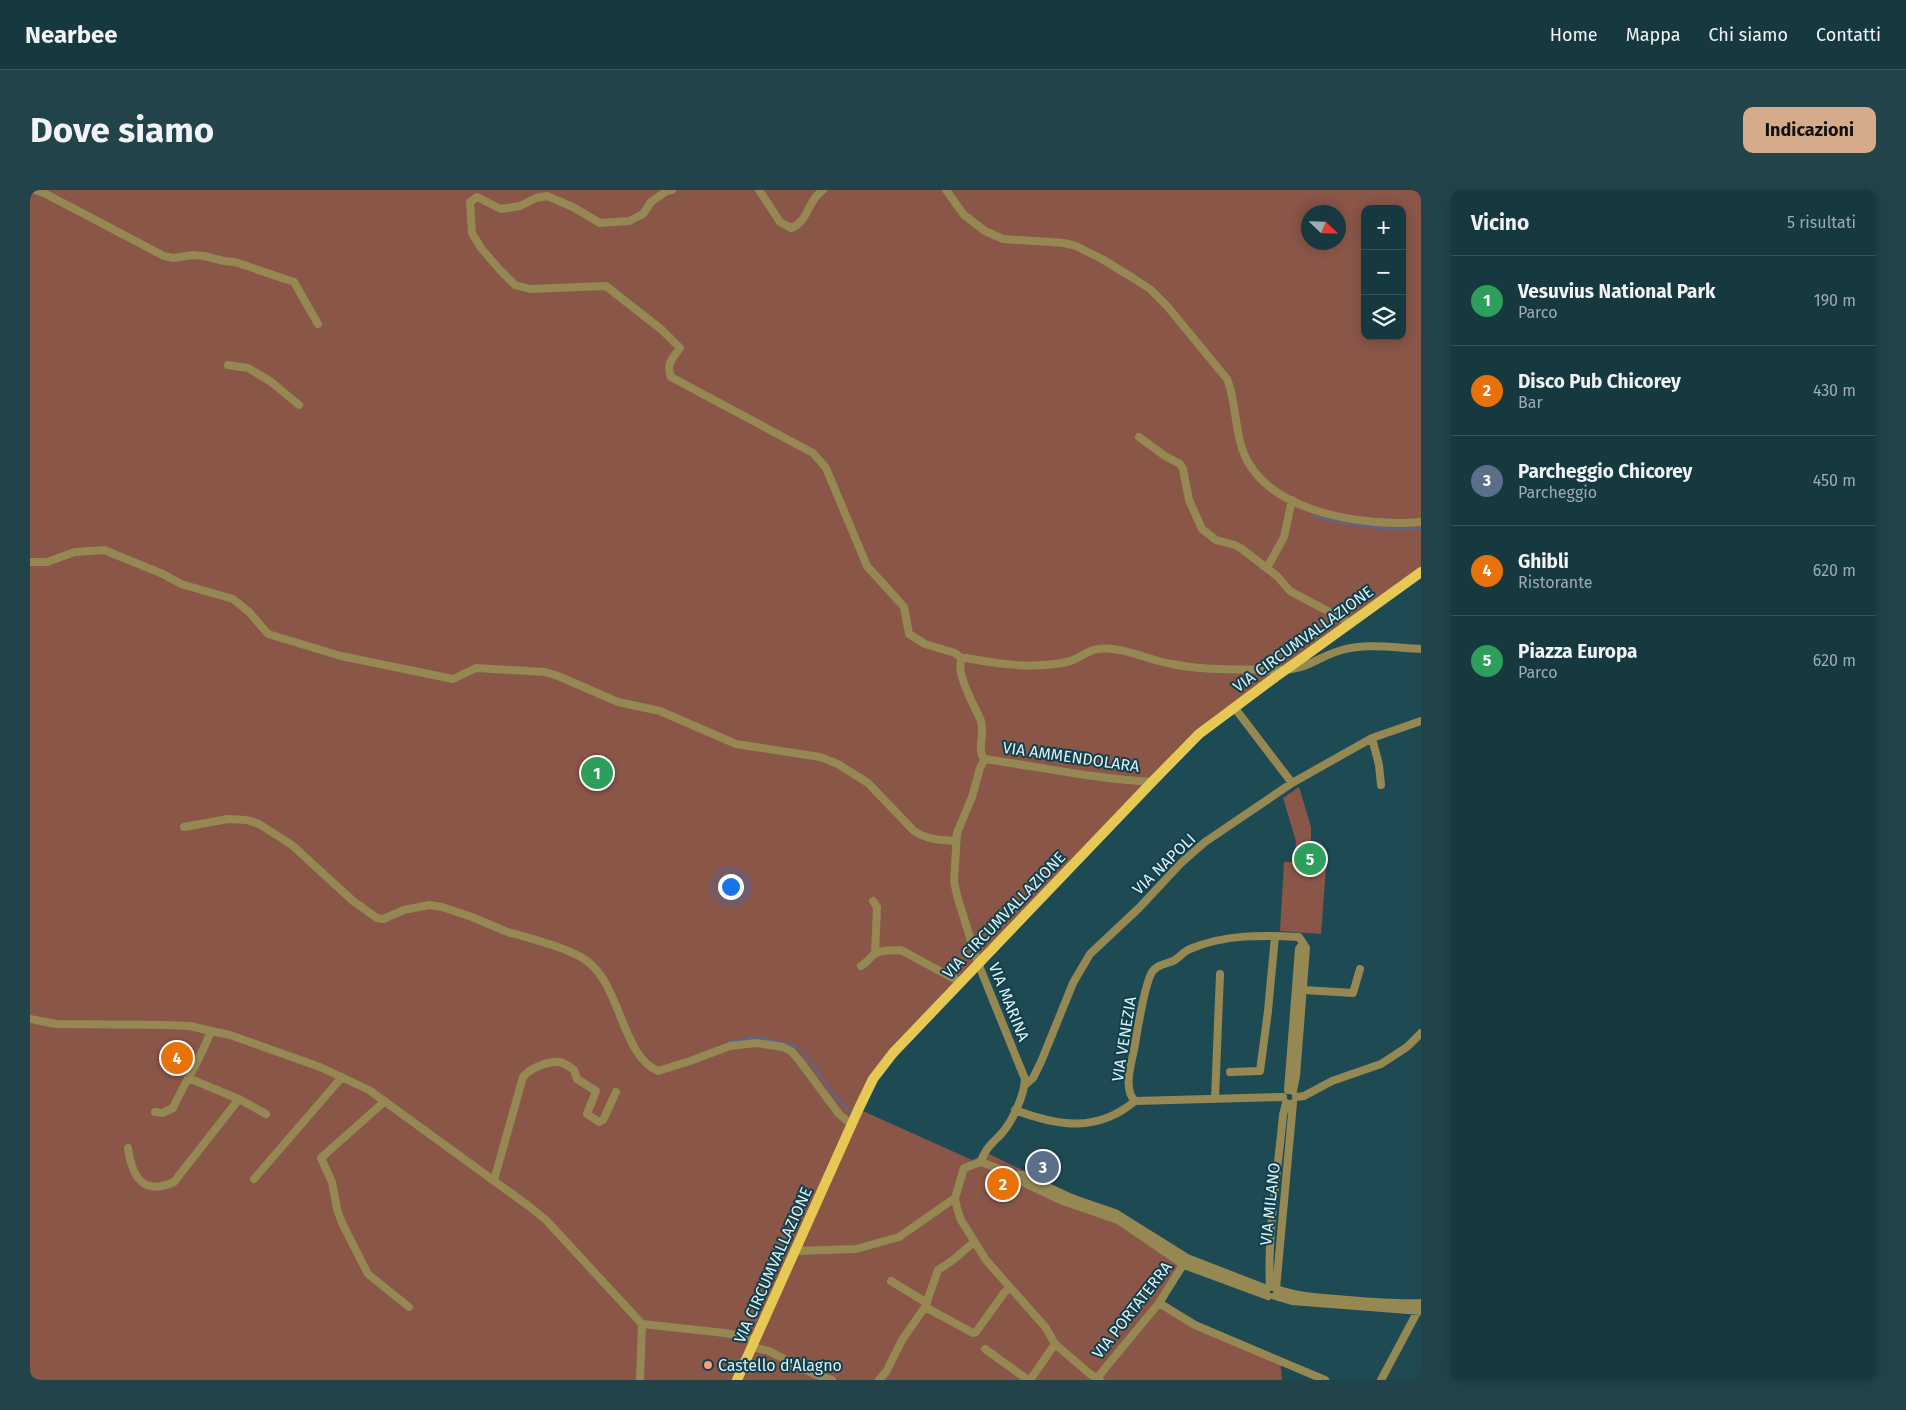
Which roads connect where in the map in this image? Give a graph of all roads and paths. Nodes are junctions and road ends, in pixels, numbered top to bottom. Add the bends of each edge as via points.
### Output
1 (35, 190) edge
2 (672, 190) edge
3 (759, 190) edge
4 (823, 190) edge
5 (938, 190) edge
6 (947, 190) edge
7 (318, 324) dead end
8 (228, 365) dead end
9 (299, 405) dead end
10 (1139, 437) dead end
11 (1292, 500) junction
12 (1421, 522) edge
13 (30, 562) edge
14 (1266, 568) junction
15 (1421, 572) edge
16 (1350, 623) junction
17 (1421, 649) edge
18 (962, 658) junction
19 (1234, 707) junction
20 (1421, 721) edge
21 (1372, 738) junction
22 (985, 758) junction
23 (1152, 782) junction
24 (1292, 783) junction
25 (1381, 785) dead end
26 (184, 827) dead end
27 (956, 841) junction
28 (873, 901) dead end
29 (1275, 936) junction
30 (1303, 943) junction
31 (875, 954) junction
32 (978, 963) junction
33 (861, 966) dead end
34 (1360, 969) dead end
35 (1220, 974) dead end
36 (960, 982) junction
37 (1304, 990) junction
38 (30, 1019) edge
39 (211, 1031) junction
40 (1421, 1033) edge
41 (1230, 1072) dead end
42 (342, 1077) junction
43 (188, 1078) junction
44 (1025, 1085) junction
45 (616, 1092) dead end
46 (1290, 1097) junction
47 (238, 1099) junction
48 (1216, 1099) junction
49 (385, 1101) junction
50 (1135, 1101) junction
51 (1015, 1110) junction
52 (155, 1112) dead end
53 (266, 1114) dead end
54 (853, 1122) junction
55 (128, 1148) dead end
56 (981, 1162) junction
57 (254, 1179) dead end
58 (494, 1180) junction
59 (955, 1198) junction
60 (974, 1242) junction
61 (795, 1251) junction
62 (1186, 1261) junction
63 (1269, 1270) junction
64 (891, 1281) dead end
65 (1252, 1283) junction
66 (1010, 1287) junction
67 (1271, 1291) junction
68 (1159, 1303) junction
69 (926, 1305) junction
70 (409, 1307) dead end
71 (1420, 1308) edge
72 (642, 1324) junction
73 (754, 1343) junction
74 (1056, 1344) junction
75 (985, 1349) dead end
76 (1093, 1378) edge
77 (640, 1380) edge
78 (738, 1380) edge
79 (832, 1380) edge
80 (879, 1380) edge
81 (1029, 1380) edge
82 (1325, 1380) edge
83 (1381, 1380) edge

1 - 7 street via 164,256 183,258 193,255 235,262 294,282
2 - 18 street via 651,202 643,214 629,221 600,223 547,196 501,209 477,197 470,202 472,232 498,269 515,285 530,289 606,286 680,348 668,369 671,378 813,452 826,468 867,566 904,607 909,634 924,644
3 - 4 street via 780,222 791,228 799,225
5 - 6 street
6 - 11 street via 964,215 984,231 1003,239 1076,246 1118,267 1150,289 1227,379 1233,394 1244,455 1268,485
8 - 9 street via 248,368
10 - 14 street via 1183,468 1189,500 1202,529 1216,540 1235,544
11 - 12 street via 1319,511 1360,521
11 - 14 street via 1284,537
13 - 27 street via 47,562 74,552 104,550 181,584 234,599 268,634 341,656 453,679 476,668 545,672 618,702 660,711 736,744 820,757 838,764 868,783 922,837
14 - 16 street via 1290,591
15 - 16 main road, VIA CIRCUMVALLAZIONE
16 - 19 main road, VIA CIRCUMVALLAZIONE, bridge
17 - 18 street via 1347,649 1295,670 1182,666 1125,651 1096,648 1069,662 1003,663
18 - 22 street, VIA AMMENDOLARA via 964,680 983,729 980,752
19 - 23 main road, VIA CIRCUMVALLAZIONE via 1199,734
19 - 24 street
20 - 21 street, VIA NAPOLI
21 - 24 street, VIA NAPOLI
21 - 25 street
22 - 23 street, VIA AMMENDOLARA
22 - 27 street, VIA AMMENDOLARA
23 - 32 main road, VIA CIRCUMVALLAZIONE
24 - 44 street, VIA NAPOLI via 1193,852 1090,954 1073,982 1041,1062 1033,1078
26 - 54 street via 228,819 259,824 292,845 353,902 377,918 384,919 404,910 429,905 442,907 574,954 596,969 638,1053 658,1071 730,1046 756,1043 783,1047 791,1050 839,1114
27 - 32 street, VIA MARINA via 954,882
28 - 31 street via 877,907
29 - 30 street via 1299,937
29 - 41 street via 1260,1071
29 - 50 street, VIA VENEZIA via 1242,937 1202,945 1156,968 1146,988 1136,1036 1130,1078 1130,1094
30 - 37 street, VIA MILANO via 1306,948
30 - 46 street, VIA MILANO via 1299,949
31 - 33 street
31 - 36 street via 901,950
32 - 36 main road, VIA CIRCUMVALLAZIONE
32 - 44 street, VIA MARINA via 1023,1070
34 - 37 street via 1353,993
35 - 48 street
36 - 54 main road, VIA CIRCUMVALLAZIONE via 879,1070
37 - 46 street, VIA MILANO via 1296,1076
38 - 39 street via 56,1024 190,1026
39 - 42 street
39 - 43 street
40 - 46 street, VIA VENEZIA via 1381,1064 1332,1081 1304,1096
42 - 49 street
42 - 57 street
43 - 47 street
43 - 52 street via 173,1108
44 - 51 street, VIA NAPOLI
45 - 58 street via 599,1122 587,1114 596,1092 577,1079 574,1070 558,1062 529,1071 523,1077
46 - 48 street, VIA VENEZIA
46 - 63 street, VIA MILANO via 1283,1114
46 - 67 street, VIA MILANO
47 - 53 street
47 - 55 street via 174,1182 158,1188 143,1184 131,1166
48 - 50 street, VIA VENEZIA
49 - 58 street
49 - 70 street via 321,1158 332,1182 342,1223 368,1274
50 - 51 street via 1114,1115 1077,1124 1052,1122
51 - 56 street, VIA NAPOLI via 1004,1130 984,1151
54 - 61 main road, VIA CIRCUMVALLAZIONE
56 - 59 street via 964,1168
56 - 62 street via 1014,1174 1020,1181 1060,1200 1118,1220
58 - 72 street via 546,1220
59 - 60 street via 958,1214
59 - 61 street via 900,1237 856,1249
60 - 66 street
60 - 69 street via 938,1270
61 - 73 main road, VIA CIRCUMVALLAZIONE
62 - 65 street
62 - 67 street
62 - 68 street, VIA PORTATERRA
63 - 65 street, VIA MILANO via 1262,1281
63 - 67 street, VIA MILANO
64 - 69 street
65 - 67 street
66 - 69 street via 973,1333
66 - 74 street
67 - 71 street
67 - 71 street via 1292,1301
68 - 76 street, VIA PORTATERRA
68 - 82 street via 1195,1326
69 - 80 street
71 - 83 street
72 - 73 street via 725,1333
72 - 77 street
73 - 78 main road, VIA CIRCUMVALLAZIONE
73 - 79 street
74 - 76 street
74 - 81 street
75 - 81 street

